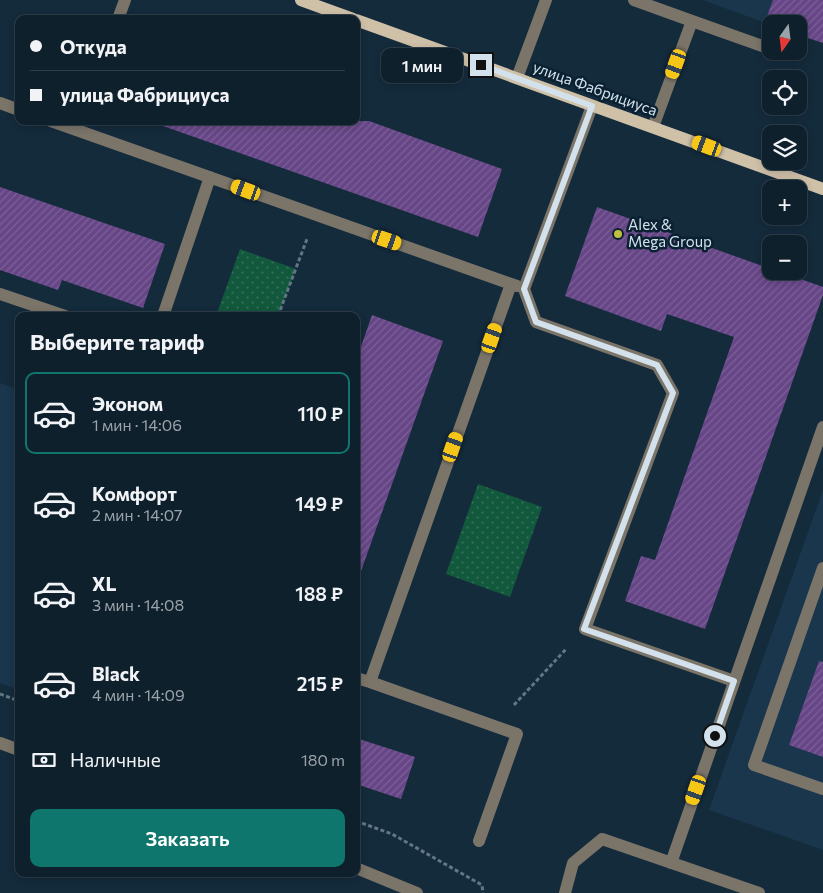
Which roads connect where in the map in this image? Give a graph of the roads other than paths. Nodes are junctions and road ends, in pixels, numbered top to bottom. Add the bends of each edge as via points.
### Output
1 (125, 0) edge
2 (301, 0) edge
3 (546, 0) edge
4 (634, 0) edge
5 (119, 15) edge
6 (344, 15) edge
7 (360, 21) edge
8 (692, 21) junction
9 (762, 46) edge
10 (517, 78) junction
11 (0, 103) edge
12 (592, 106) junction
13 (15, 109) edge
14 (80, 126) edge
15 (653, 127) junction
16 (210, 177) junction
17 (823, 189) edge
18 (511, 284) junction
19 (524, 289) junction
20 (0, 294) edge
21 (53, 312) edge
22 (164, 312) edge
23 (823, 428) edge
24 (823, 568) edge
25 (820, 584) edge
26 (360, 679) edge
27 (734, 681) junction
28 (370, 682) junction
29 (0, 744) edge
30 (15, 749) edge
31 (823, 789) edge
32 (479, 842) dead end
33 (671, 863) junction
34 (360, 870) edge
35 (417, 893) edge
36 (565, 893) edge
37 (758, 893) edge

1 - 5 lane
2 - 6 main road, улица Фабрициуса
3 - 10 lane
4 - 8 lane
7 - 10 main road, улица Фабрициуса
8 - 9 lane
8 - 15 lane
10 - 12 main road, улица Фабрициуса
11 - 13 lane
12 - 15 main road, улица Фабрициуса
12 - 19 lane
14 - 16 lane
15 - 17 main road, улица Фабрициуса
16 - 18 lane
16 - 22 lane
18 - 19 lane
18 - 28 lane
19 - 27 lane via 536,322 657,365 673,393 584,629
20 - 21 lane
23 - 27 lane
24 - 25 lane
25 - 31 lane via 754,765
26 - 28 lane
27 - 33 lane
28 - 32 lane via 517,734
29 - 30 lane
33 - 36 lane via 602,839 573,863
33 - 37 lane
34 - 35 lane

